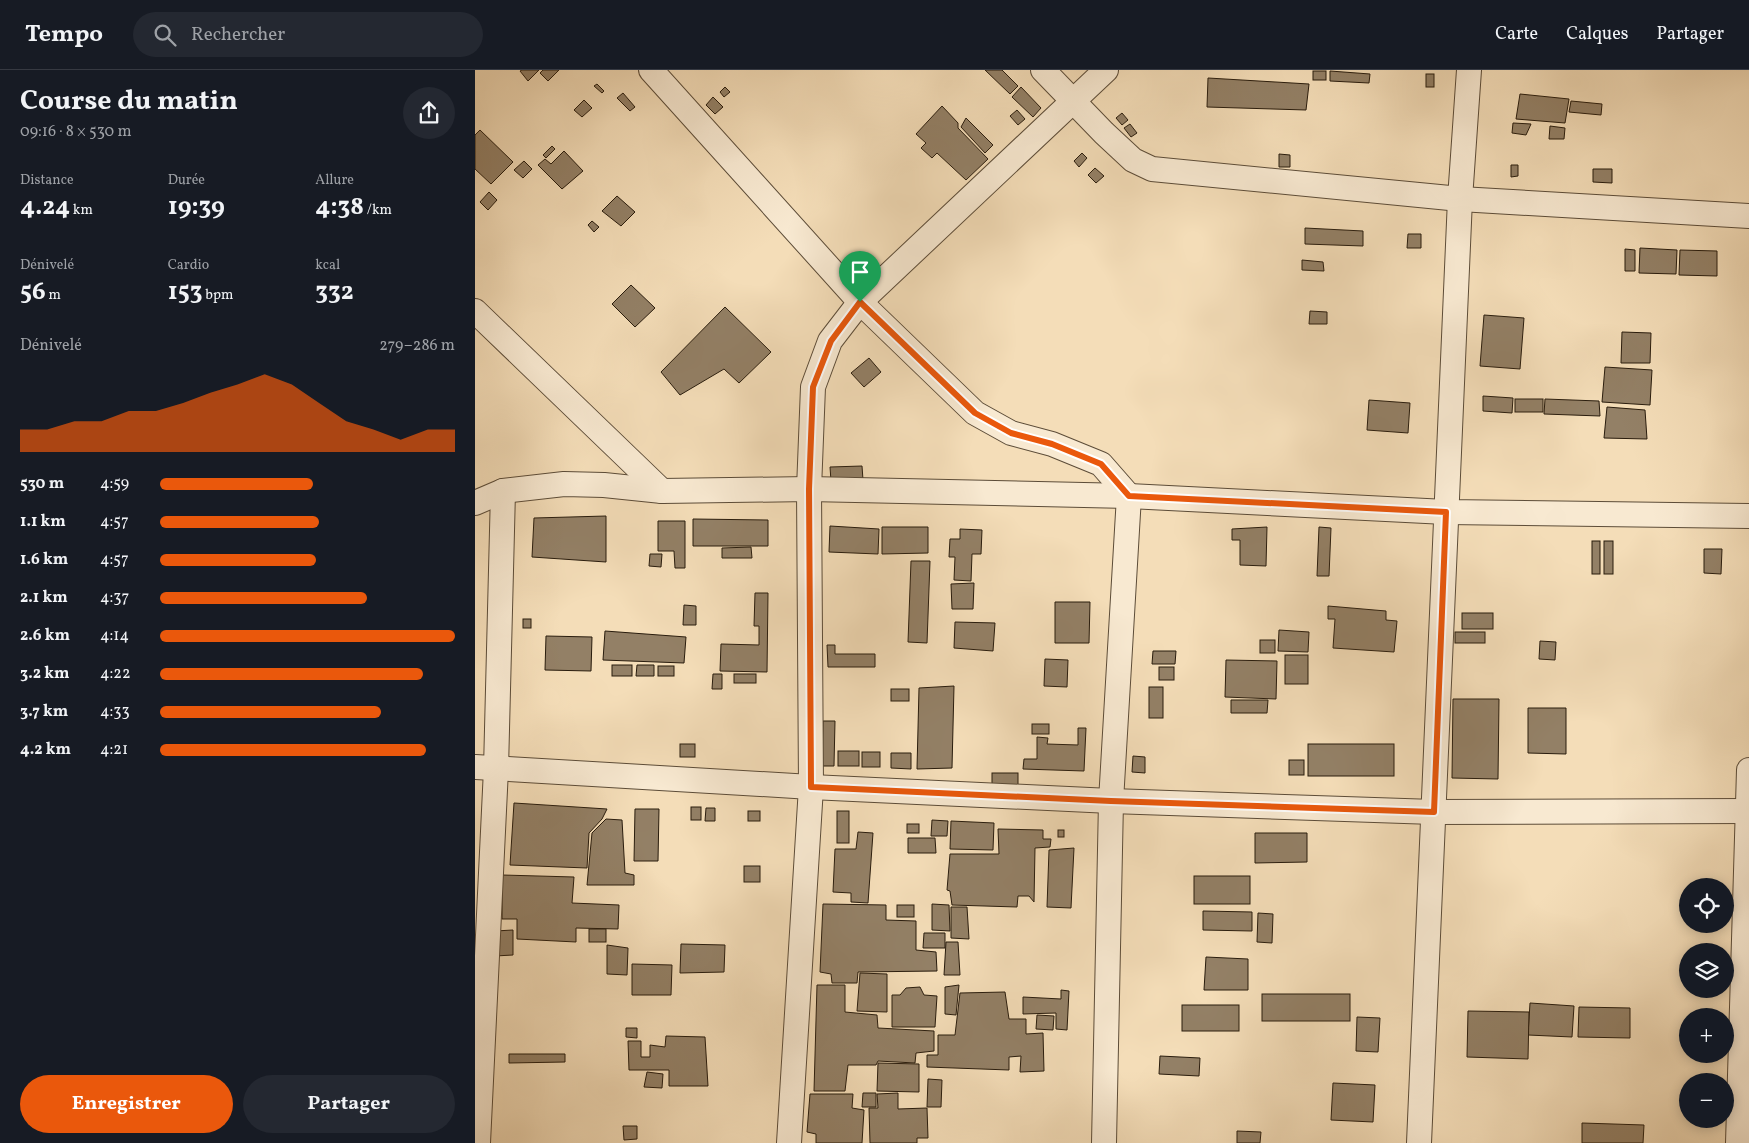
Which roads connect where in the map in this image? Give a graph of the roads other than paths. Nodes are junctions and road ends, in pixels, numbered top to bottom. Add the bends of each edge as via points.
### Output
1 (651, 70) edge
2 (1043, 70) edge
3 (1106, 70) edge
4 (1469, 70) edge
5 (1072, 101) junction
6 (1459, 200) junction
7 (1749, 216) edge
8 (860, 302) junction
9 (475, 312) edge
10 (809, 489) junction
11 (503, 490) junction
12 (662, 491) junction
13 (1129, 496) junction
14 (475, 503) edge
15 (1446, 512) junction
16 (1749, 516) edge
17 (486, 768) edge
18 (1749, 770) edge
19 (811, 787) junction
20 (1111, 801) junction
21 (1748, 811) edge
22 (1434, 812) junction
23 (478, 1143) edge
24 (789, 1143) edge
25 (1104, 1143) edge
26 (1419, 1143) edge
27 (1738, 1143) edge

1 - 8 street
2 - 5 street
3 - 5 street
4 - 6 street
5 - 6 street via 1133,160 1152,169
5 - 8 street
6 - 7 street
6 - 15 street
8 - 10 street via 831,341 813,387
8 - 13 street via 975,413 1011,433 1052,444 1101,464
9 - 12 street
10 - 12 street
10 - 13 street
10 - 19 street
11 - 12 street via 572,484
11 - 14 street
11 - 17 street
13 - 15 street
13 - 20 street
15 - 16 street
15 - 22 street
17 - 19 street
17 - 23 street
18 - 21 street
19 - 20 street
19 - 24 street
20 - 22 street
20 - 25 street
21 - 22 street
21 - 27 street
22 - 26 street

